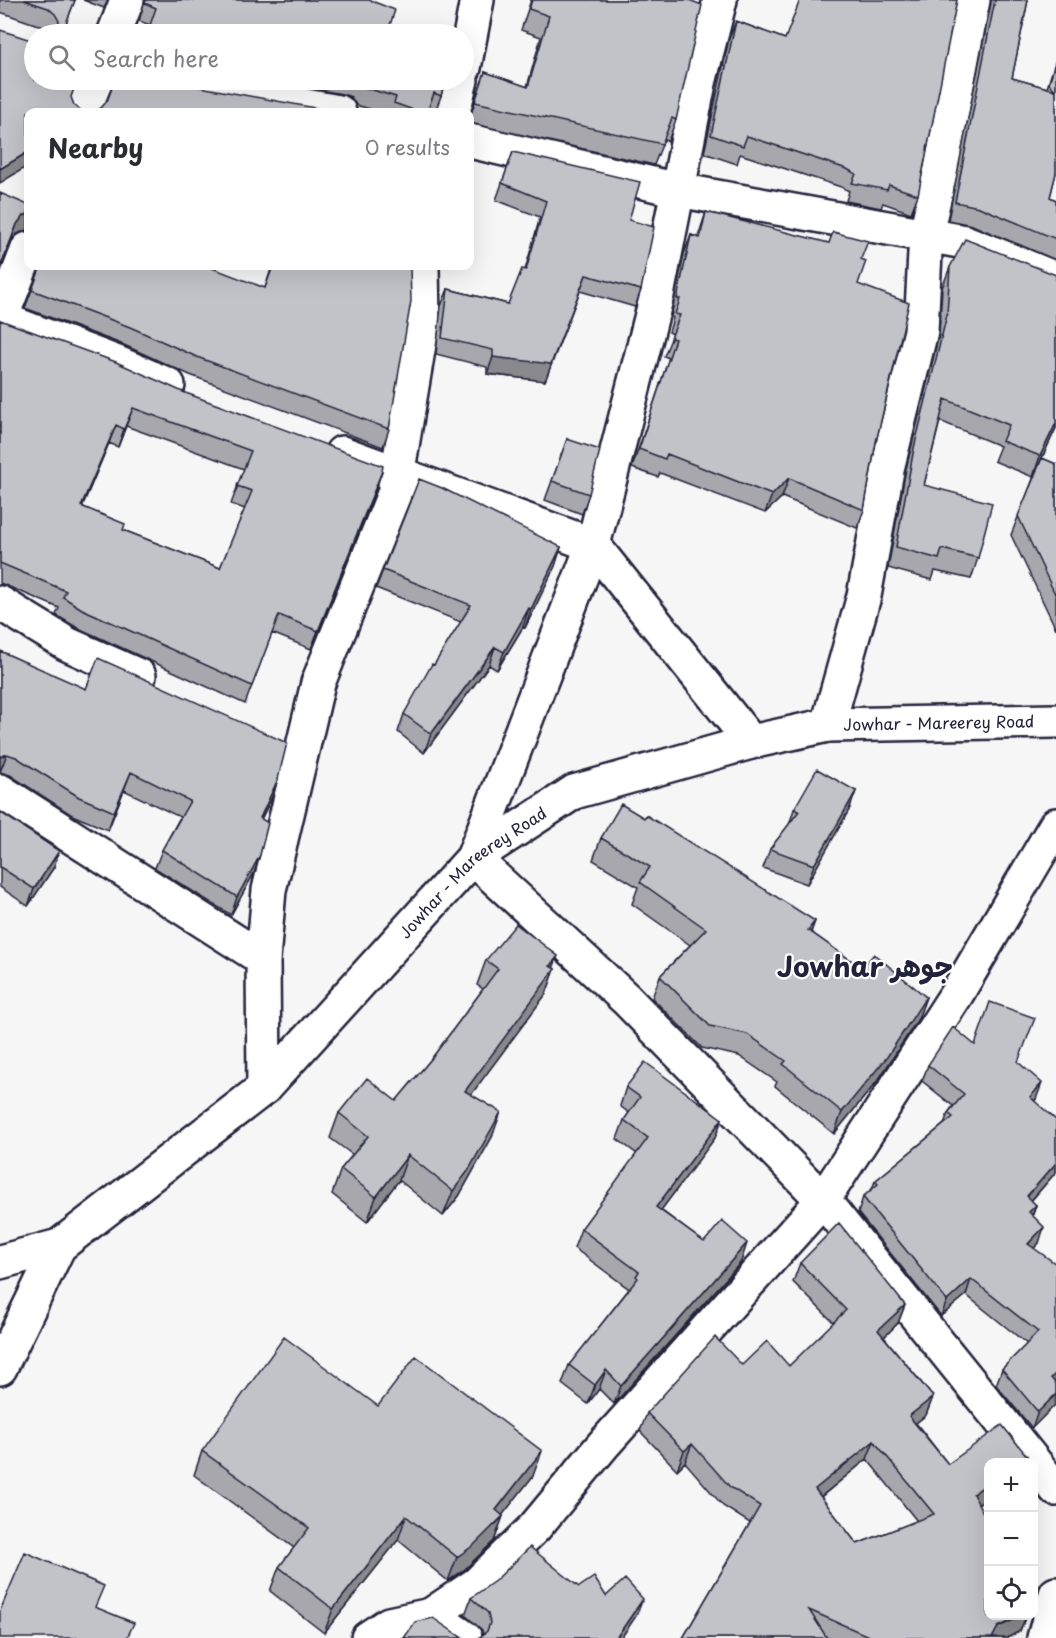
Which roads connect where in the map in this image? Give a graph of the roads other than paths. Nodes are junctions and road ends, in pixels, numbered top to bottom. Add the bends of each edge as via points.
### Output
1 (127, 0) edge
2 (477, 0) edge
3 (720, 0) edge
4 (973, 0) edge
5 (118, 24) edge
6 (472, 24) edge
7 (92, 90) edge
8 (217, 90) edge
9 (458, 90) edge
10 (85, 108) edge
11 (317, 108) edge
12 (454, 108) edge
13 (474, 142) edge
14 (678, 190) junction
15 (926, 233) junction
16 (24, 259) edge
17 (422, 270) edge
18 (1056, 279) edge
19 (0, 320) edge
20 (193, 396) edge
21 (311, 441) edge
22 (397, 474) junction
23 (593, 545) junction
24 (0, 603) edge
25 (163, 687) edge
26 (1056, 721) edge
27 (828, 725) junction
28 (270, 736) edge
29 (751, 742) junction
30 (302, 750) junction
31 (0, 791) edge
32 (1056, 825) edge
33 (473, 858) junction
34 (263, 959) junction
35 (264, 1089) junction
36 (823, 1200) junction
37 (59, 1245) junction
38 (0, 1262) edge
39 (0, 1368) edge
40 (1056, 1489) edge
41 (1056, 1594) edge
42 (431, 1615) junction
43 (368, 1638) edge
44 (465, 1638) edge
45 (1044, 1638) edge

1 - 5 street
2 - 6 street
3 - 14 street
4 - 15 street
7 - 10 street
8 - 11 street
9 - 12 street
13 - 14 street
14 - 15 street
14 - 23 street via 657,295
15 - 18 street via 965,242
15 - 27 street via 921,331 888,465 864,596
16 - 19 street
17 - 22 street via 423,320
19 - 20 street
21 - 22 street
22 - 23 street
22 - 30 street via 385,521 356,583 318,683
23 - 29 street
23 - 33 street
24 - 25 street via 67,644
26 - 27 street, Jowhar - Mareerey Road
27 - 29 street, Jowhar - Mareerey Road
28 - 30 street
29 - 33 street, Jowhar - Mareerey Road via 574,792
30 - 34 street via 269,890
31 - 34 street
32 - 36 street via 956,995
33 - 35 street, Jowhar - Mareerey Road
33 - 36 street via 626,999
34 - 35 street
35 - 37 street, Jowhar - Mareerey Road
36 - 40 street
36 - 42 street via 603,1445 535,1527 477,1584
37 - 38 street, Jowhar - Mareerey Road
37 - 39 street
41 - 45 street
42 - 43 street via 389,1624
42 - 44 street

